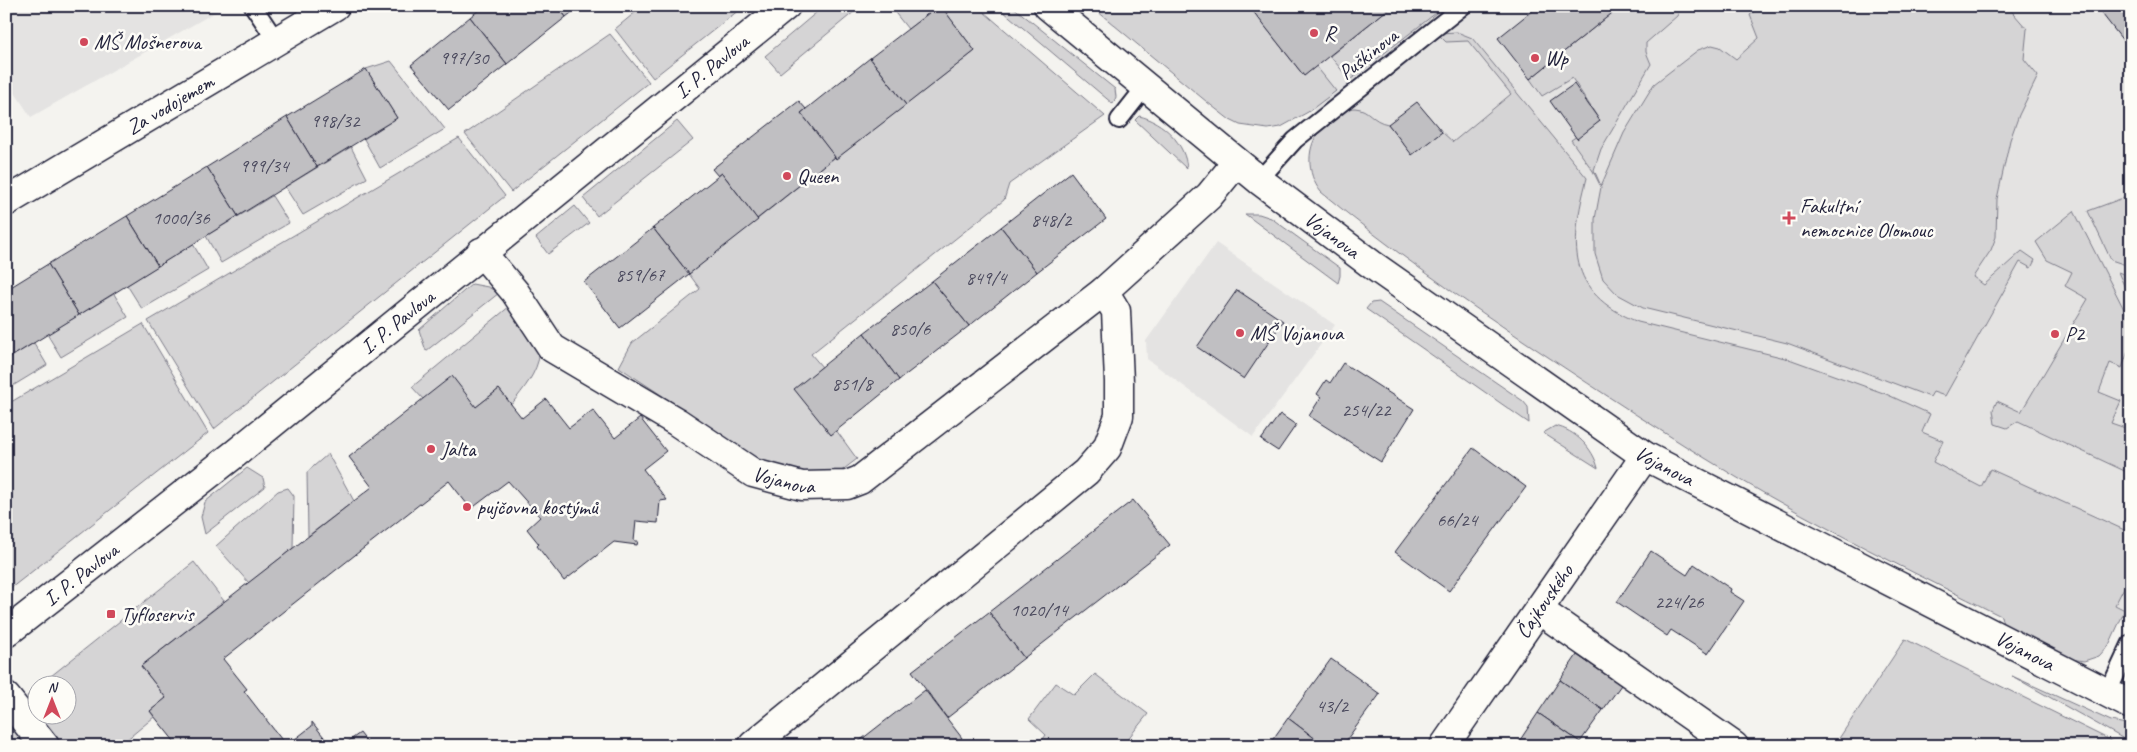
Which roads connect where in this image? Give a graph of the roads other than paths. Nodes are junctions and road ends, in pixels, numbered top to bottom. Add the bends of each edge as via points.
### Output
1 (253, 6) edge
2 (336, 6) edge
3 (786, 6) edge
4 (1048, 6) edge
5 (1463, 6) edge
6 (276, 42) junction
7 (1145, 87) junction
8 (1119, 120) dead end
9 (1236, 163) junction
10 (1259, 180) junction
11 (6, 202) edge
12 (481, 252) junction
13 (1104, 291) junction
14 (1645, 456) junction
15 (1539, 610) junction
16 (6, 633) edge
17 (2131, 643) edge
18 (6, 697) edge
19 (2119, 699) edge
20 (753, 745) edge
21 (45, 746) edge
22 (1444, 746) edge
23 (1734, 746) edge

1 - 6 lane
2 - 6 street, Za vodojemem
3 - 12 street, I. P. Pavlova
4 - 7 street, Vojanova
5 - 10 lane, Puškinova via 1294,140
6 - 11 street, Za vodojemem
7 - 8 lane
7 - 9 street, Vojanova
9 - 10 street, Vojanova
9 - 13 street, Vojanova via 1208,196
10 - 14 street, Vojanova via 1371,264
12 - 13 street, Vojanova via 515,292 552,348 677,422 753,473 802,486 846,485 860,480
12 - 16 street, I. P. Pavlova via 236,453
13 - 20 street via 1116,311 1119,382 1118,416 1107,448 1086,472
14 - 15 street, Čajkovského
14 - 19 street, Vojanova
15 - 22 street, Čajkovského
15 - 23 street
17 - 19 lane
18 - 21 street

